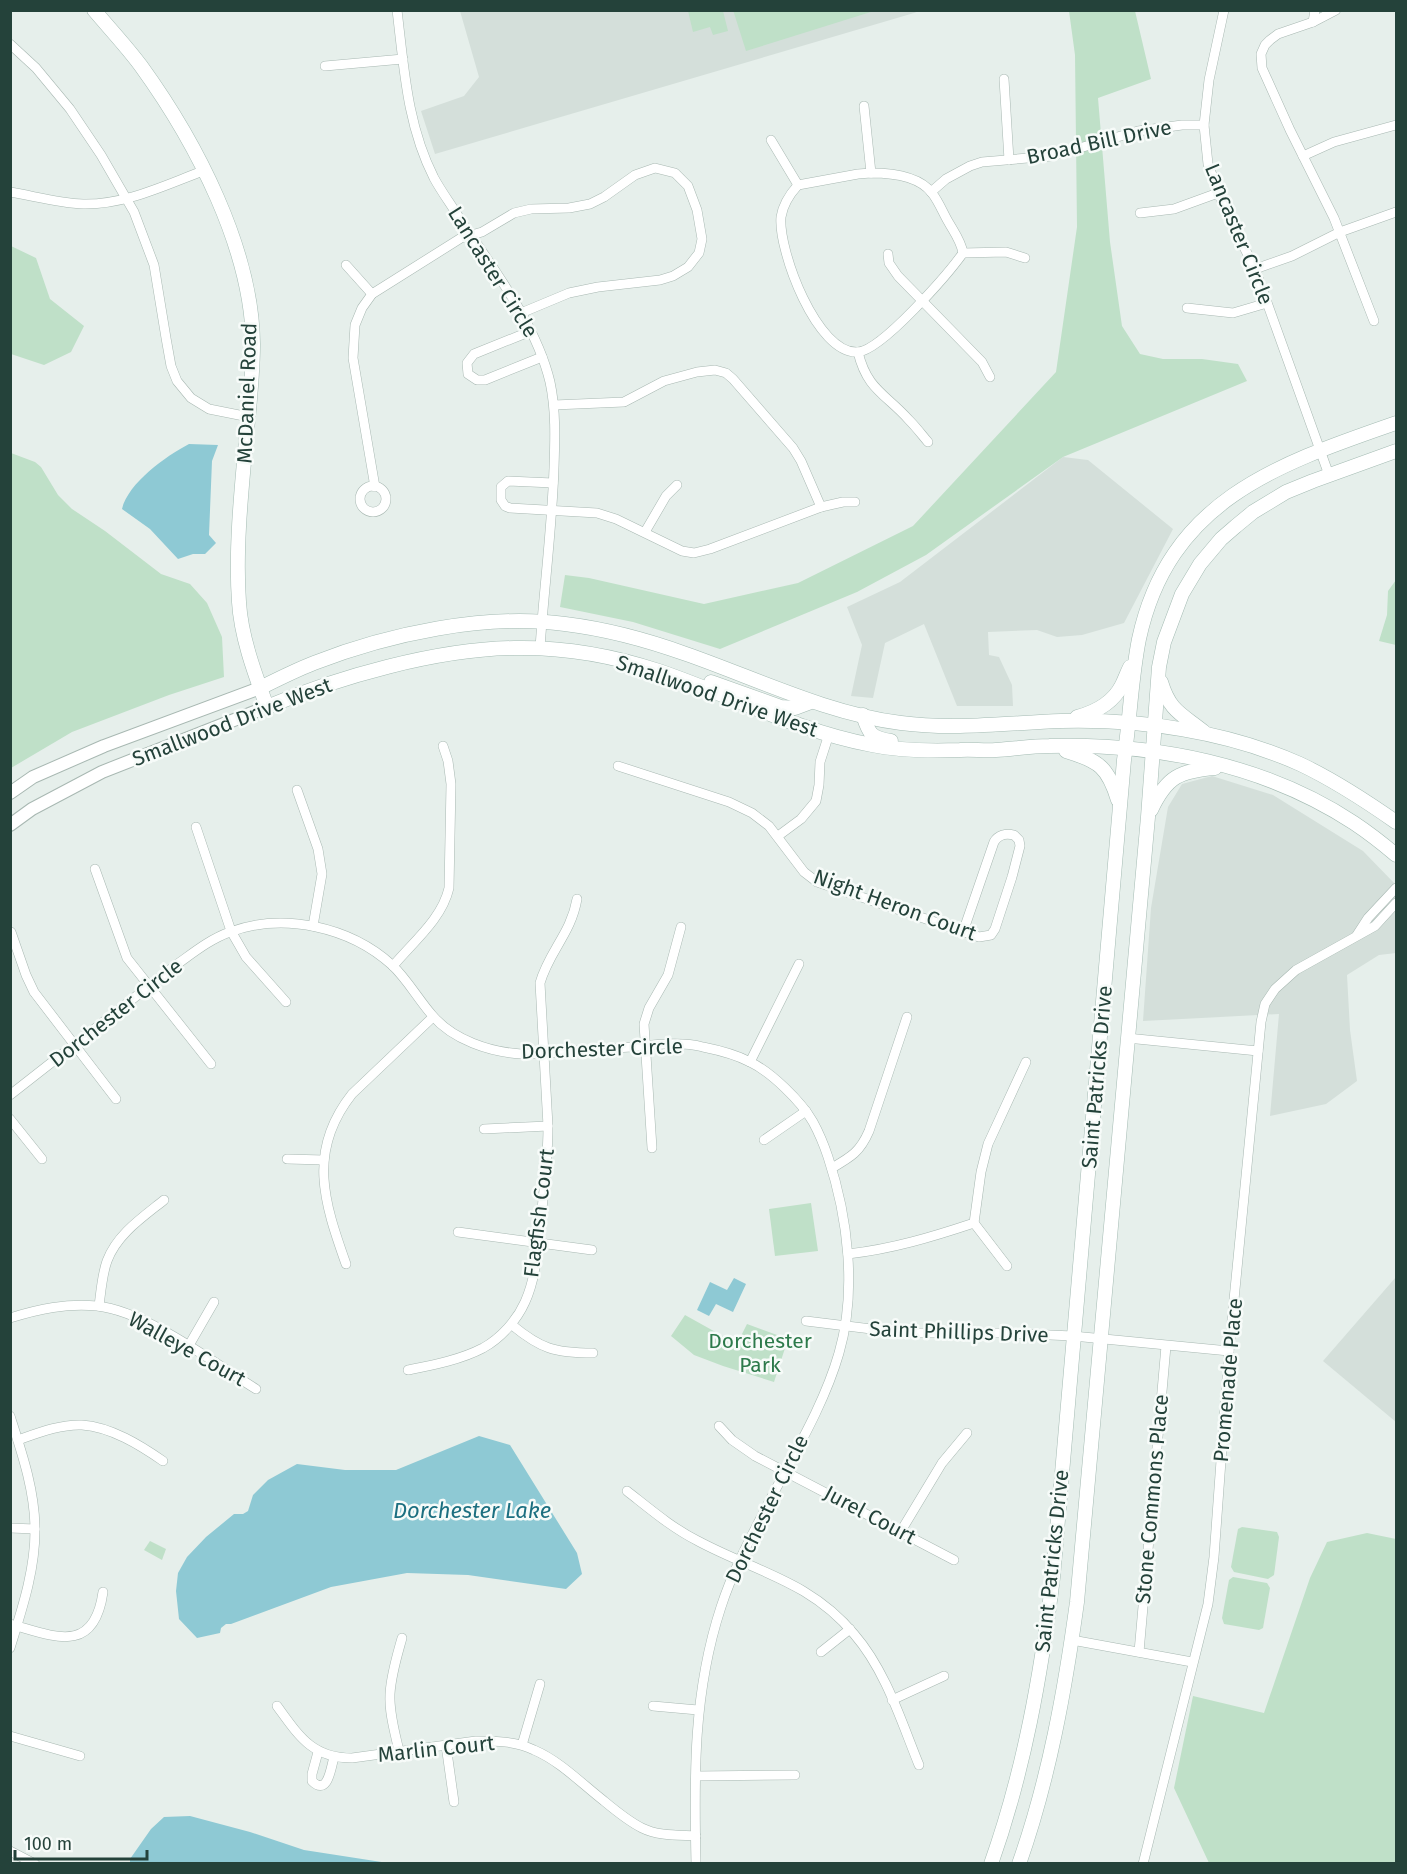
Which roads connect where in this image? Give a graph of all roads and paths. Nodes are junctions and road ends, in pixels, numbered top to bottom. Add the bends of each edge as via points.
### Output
1 (94, 10) edge
2 (398, 10) edge
3 (1224, 10) edge
4 (1315, 10) edge
5 (1336, 10) edge
6 (1313, 22) junction
7 (10, 44) edge
8 (403, 59) junction
9 (325, 66) dead end
10 (1004, 79) dead end
11 (864, 106) dead end
12 (1204, 125) junction
13 (1396, 125) edge
14 (771, 140) dead end
15 (1303, 156) junction
16 (1009, 160) junction
17 (203, 171) junction
18 (871, 173) junction
19 (798, 185) junction
20 (10, 192) edge
21 (931, 192) junction
22 (1218, 193) junction
23 (126, 199) junction
24 (1396, 212) edge
25 (1140, 213) dead end
26 (1340, 232) junction
27 (471, 236) junction
28 (963, 253) junction
29 (888, 254) dead end
30 (1025, 258) dead end
31 (346, 265) dead end
32 (1255, 268) junction
33 (372, 294) junction
34 (921, 302) junction
35 (1267, 303) junction
36 (1186, 308) dead end
37 (521, 313) junction
38 (1374, 321) dead end
39 (531, 331) junction
40 (858, 352) junction
41 (542, 357) junction
42 (990, 377) dead end
43 (554, 405) junction
44 (249, 417) junction
45 (1396, 423) edge
46 (928, 442) dead end
47 (1320, 450) junction
48 (1396, 452) edge
49 (1329, 475) junction
50 (553, 483) junction
51 (677, 484) dead end
52 (375, 487) dead end
53 (855, 502) dead end
54 (821, 507) junction
55 (552, 510) junction
56 (645, 532) junction
57 (542, 622) junction
58 (540, 648) junction
59 (1136, 658) junction
60 (619, 660) junction
61 (1159, 667) junction
62 (260, 688) junction
63 (811, 702) junction
64 (267, 707) junction
65 (863, 715) junction
66 (1063, 721) junction
67 (1128, 722) junction
68 (1155, 725) junction
69 (829, 734) junction
70 (1208, 736) junction
71 (443, 746) dead end
72 (1050, 746) junction
73 (1126, 749) junction
74 (960, 750) junction
75 (1152, 751) junction
76 (618, 766) dead end
77 (1231, 767) junction
78 (297, 790) dead end
79 (10, 793) edge
80 (1120, 807) junction
81 (1148, 817) junction
82 (1396, 822) edge
83 (10, 825) edge
84 (196, 827) dead end
85 (778, 836) junction
86 (1396, 855) edge
87 (95, 869) dead end
88 (1396, 888) edge
89 (577, 899) dead end
90 (1396, 903) edge
91 (314, 926) junction
92 (681, 927) dead end
93 (231, 931) junction
94 (11, 932) edge
95 (963, 932) junction
96 (1355, 937) junction
97 (799, 963) dead end
98 (393, 966) junction
99 (150, 986) junction
100 (286, 1002) dead end
101 (433, 1017) junction
102 (908, 1017) dead end
103 (1127, 1038) junction
104 (75, 1045) junction
105 (645, 1046) junction
106 (1258, 1051) junction
107 (544, 1053) junction
108 (750, 1062) junction
109 (1026, 1062) dead end
110 (211, 1064) dead end
111 (10, 1095) edge
112 (117, 1099) dead end
113 (806, 1111) junction
114 (10, 1119) edge
115 (548, 1126) junction
116 (484, 1129) dead end
117 (764, 1140) dead end
118 (652, 1149) dead end
119 (42, 1159) dead end
120 (287, 1160) dead end
121 (324, 1160) junction
122 (832, 1168) junction
123 (164, 1200) dead end
124 (974, 1223) junction
125 (458, 1232) dead end
126 (538, 1243) junction
127 (592, 1250) dead end
128 (848, 1254) junction
129 (346, 1264) dead end
130 (1007, 1266) dead end
131 (214, 1302) dead end
132 (99, 1306) junction
133 (10, 1318) edge
134 (806, 1321) dead end
135 (512, 1325) junction
136 (845, 1326) junction
137 (1073, 1336) junction
138 (1100, 1339) junction
139 (1166, 1346) junction
140 (188, 1347) junction
141 (1229, 1351) junction
142 (593, 1353) dead end
143 (408, 1370) dead end
144 (256, 1389) dead end
145 (10, 1416) edge
146 (719, 1426) dead end
147 (967, 1433) dead end
148 (18, 1440) junction
149 (163, 1461) dead end
150 (785, 1472) junction
151 (627, 1491) dead end
152 (10, 1528) edge
153 (35, 1529) junction
154 (901, 1532) junction
155 (739, 1560) junction
156 (954, 1560) dead end
157 (103, 1592) dead end
158 (14, 1625) edge
159 (850, 1629) junction
160 (402, 1638) dead end
161 (1072, 1640) junction
162 (10, 1648) edge
163 (821, 1652) dead end
164 (1139, 1652) junction
165 (1192, 1662) junction
166 (944, 1676) dead end
167 (540, 1684) dead end
168 (892, 1700) junction
169 (277, 1706) dead end
170 (653, 1706) dead end
171 (698, 1710) junction
172 (10, 1736) edge
173 (446, 1745) junction
174 (522, 1745) junction
175 (399, 1751) junction
176 (318, 1752) junction
177 (80, 1756) dead end
178 (334, 1757) junction
179 (919, 1765) dead end
180 (795, 1775) dead end
181 (696, 1776) junction
182 (454, 1802) dead end
183 (696, 1836) junction
184 (10, 1851) edge
185 (35, 1863) edge
186 (696, 1863) edge
187 (990, 1863) edge
188 (1019, 1863) edge
189 (1143, 1863) edge

1 - 17 main road, McDaniel Road via 164,100
2 - 8 street, Lancaster Circle
3 - 12 street, Lancaster Circle
4 - 6 street
5 - 6 street
6 - 15 street via 1278,34 1261,54 1262,68
7 - 23 street via 70,109
8 - 9 street
8 - 27 street, Lancaster Circle via 408,104 420,146 435,179
10 - 16 street
11 - 18 street
12 - 16 street, Broad Bill Drive via 1138,131 1052,156
12 - 22 street, Lancaster Circle via 1208,164
13 - 15 street via 1334,142
14 - 19 street
15 - 26 street
16 - 21 street, Broad Bill Drive via 970,166 946,178
17 - 23 street
17 - 44 main road, McDaniel Road via 238,249 249,295 253,350
18 - 19 street
18 - 21 street via 913,180
19 - 40 street via 785,202 781,218 793,273 824,332 843,349
20 - 23 street via 85,204
21 - 28 street
22 - 25 street via 1174,209
22 - 32 street, Lancaster Circle
23 - 44 street via 154,265 165,338 177,381 191,398 209,409
24 - 26 street
26 - 32 street via 1290,257
26 - 38 street
27 - 33 street via 461,238
27 - 37 street, Lancaster Circle
27 - 37 street via 514,213 590,204 646,170 675,173 688,186 702,239 699,253 688,267 660,280 574,292
28 - 30 street via 1006,252
28 - 34 street
29 - 34 street via 893,270
31 - 33 street
32 - 35 street, Lancaster Circle
33 - 52 street via 355,325 353,358
34 - 40 street via 873,347
34 - 42 street via 982,362
35 - 36 street via 1233,313
35 - 47 street, Lancaster Circle
37 - 39 street, Lancaster Circle
39 - 41 street, Lancaster Circle
39 - 41 street via 474,354 467,363 468,374 485,380
40 - 46 street via 871,384
41 - 43 street, Lancaster Circle
43 - 50 street, Lancaster Circle
43 - 54 street via 624,402 664,381 709,369 720,371 733,379 793,448
44 - 62 main road, McDaniel Road via 240,526 239,603
45 - 47 main road, Saint Patricks Drive
47 - 49 street, Lancaster Circle
47 - 59 main road, Saint Patricks Drive via 1245,487 1215,508 1194,530 1160,580 1144,621
48 - 49 main road, Saint Patricks Drive
49 - 61 main road, Saint Patricks Drive via 1286,492 1253,512 1221,539 1182,594
50 - 55 street, Lancaster Circle
50 - 55 street via 508,481 500,491 502,503 510,508
51 - 56 street
53 - 54 street
54 - 56 street via 701,552 682,551
55 - 56 street via 604,515
55 - 57 street, Lancaster Circle
57 - 58 street, Lancaster Circle
57 - 62 main road, Smallwood Drive West via 499,621 416,632 315,663
57 - 63 main road, Smallwood Drive West via 654,643
58 - 60 main road, Smallwood Drive West
58 - 64 main road, Smallwood Drive West via 485,650 412,661
59 - 66 main road via 1110,701 1091,713
59 - 67 main road, Saint Patricks Drive
60 - 63 main road via 679,670 781,707 795,708
60 - 69 main road, Smallwood Drive West
61 - 68 main road, Saint Patricks Drive
61 - 70 main road via 1174,709
62 - 64 main road, McDaniel Road
62 - 79 street, Smallwood Drive West via 104,746 33,777
63 - 65 main road, Smallwood Drive West
64 - 83 street, Smallwood Drive West via 102,771
65 - 66 main road, Smallwood Drive West via 924,725
65 - 74 main road via 867,730 874,737
66 - 67 main road, Smallwood Drive West
67 - 68 main road, Smallwood Drive West
67 - 73 main road, Saint Patricks Drive
68 - 70 main road, Smallwood Drive West
68 - 75 main road, Saint Patricks Drive
69 - 74 main road, Smallwood Drive West via 899,749
69 - 85 street via 820,762 816,801 801,819
70 - 82 main road, Smallwood Drive West via 1298,764
71 - 98 street via 451,784 448,895 438,914
72 - 73 main road, Smallwood Drive West
72 - 74 main road, Smallwood Drive West
72 - 80 main road via 1089,757 1104,769
73 - 75 main road, Smallwood Drive West
73 - 80 main road, Saint Patricks Drive
75 - 77 main road, Smallwood Drive West
75 - 81 main road, Saint Patricks Drive
76 - 85 street, Night Heron Court via 742,807
77 - 81 main road via 1196,769 1174,778 1161,791
77 - 86 main road, Smallwood Drive West via 1287,786 1331,809
78 - 91 street via 318,849 322,874
80 - 137 main road, Saint Patricks Drive
81 - 103 main road, Saint Patricks Drive
84 - 93 street
85 - 95 street, Night Heron Court via 804,872 817,882
87 - 99 street via 124,953
88 - 96 street, Promenade Place
89 - 107 street, Flagfish Court via 572,921 540,983
90 - 96 street, Promenade Place via 1375,926
91 - 93 street, Dorchester Circle via 273,924
91 - 98 street, Dorchester Circle via 357,941
92 - 105 street via 668,975 646,1016
93 - 99 street, Dorchester Circle via 193,952
93 - 100 street via 246,957
94 - 104 street via 34,992
95 - 95 street, Night Heron Court via 994,842 1003,835 1018,838 1020,846 1012,877 993,934 982,938
96 - 106 street, Promenade Place via 1296,970 1275,989 1265,1004
97 - 108 street
98 - 101 street, Dorchester Circle
99 - 104 street, Dorchester Circle
99 - 110 street
101 - 107 street, Dorchester Circle via 454,1033 485,1047 513,1053
101 - 121 street via 347,1100 329,1134
102 - 122 street via 861,1147
103 - 106 street
103 - 138 main road, Saint Patricks Drive
104 - 111 street, Dorchester Circle
104 - 112 street
105 - 107 street, Dorchester Circle
105 - 108 street, Dorchester Circle via 701,1046
105 - 118 street
106 - 141 street, Promenade Place
107 - 115 street, Flagfish Court
108 - 113 street, Dorchester Circle
109 - 124 street via 988,1144
113 - 117 street
113 - 122 street, Dorchester Circle
114 - 119 street
115 - 116 street
115 - 126 street, Flagfish Court
120 - 121 street
121 - 129 street via 324,1186
122 - 128 street, Dorchester Circle
123 - 132 street via 113,1248 104,1272
124 - 128 street via 903,1245
124 - 130 street
125 - 126 street
126 - 127 street
126 - 135 street, Flagfish Court via 530,1289
128 - 136 street, Dorchester Circle
131 - 140 street
132 - 133 street, Walleye Court via 57,1306
132 - 140 street, Walleye Court via 143,1321
134 - 136 street, Saint Phillips Drive
135 - 142 street via 546,1348
135 - 143 street, Flagfish Court via 483,1348 453,1360
136 - 137 street, Saint Phillips Drive via 912,1334 1007,1332
136 - 150 street, Dorchester Circle via 822,1398
137 - 138 street, Saint Phillips Drive
137 - 187 main road, Saint Patricks Drive via 1053,1578 1038,1688 1020,1767
138 - 139 street, Saint Phillips Drive
138 - 161 main road, Saint Patricks Drive
139 - 141 street, Saint Phillips Drive
139 - 164 street, Stone Commons Place
140 - 144 street, Walleye Court
141 - 165 street, Promenade Place via 1208,1604
145 - 148 street
146 - 150 street, Jurel Court via 746,1451
147 - 154 street via 942,1462
148 - 149 street via 83,1425 140,1445
148 - 153 street via 31,1487
150 - 154 street, Jurel Court
150 - 155 street, Dorchester Circle
151 - 155 street via 688,1536
152 - 153 street
153 - 158 street via 31,1573
154 - 156 street, Jurel Court
155 - 159 street via 811,1594
155 - 171 street, Dorchester Circle via 713,1635
157 - 158 street via 99,1612 79,1634 57,1637
158 - 162 street
159 - 163 street
159 - 168 street via 872,1659
160 - 175 street via 390,1692
161 - 164 street
161 - 188 main road, Saint Patricks Drive via 1045,1774
164 - 165 street
165 - 189 street, Promenade Place
166 - 168 street
167 - 174 street
168 - 179 street
169 - 176 street, Marlin Court
170 - 171 street
171 - 181 street, Dorchester Circle
172 - 177 street
173 - 174 street, Marlin Court via 487,1741
173 - 175 street, Marlin Court
173 - 182 street
174 - 183 street, Marlin Court via 550,1759 635,1824 654,1832
175 - 178 street, Marlin Court
176 - 178 street, Marlin Court
176 - 178 street via 312,1774 312,1781 318,1786 327,1781
180 - 181 street
181 - 183 street, Dorchester Circle
183 - 186 street, Dorchester Circle
184 - 185 street

